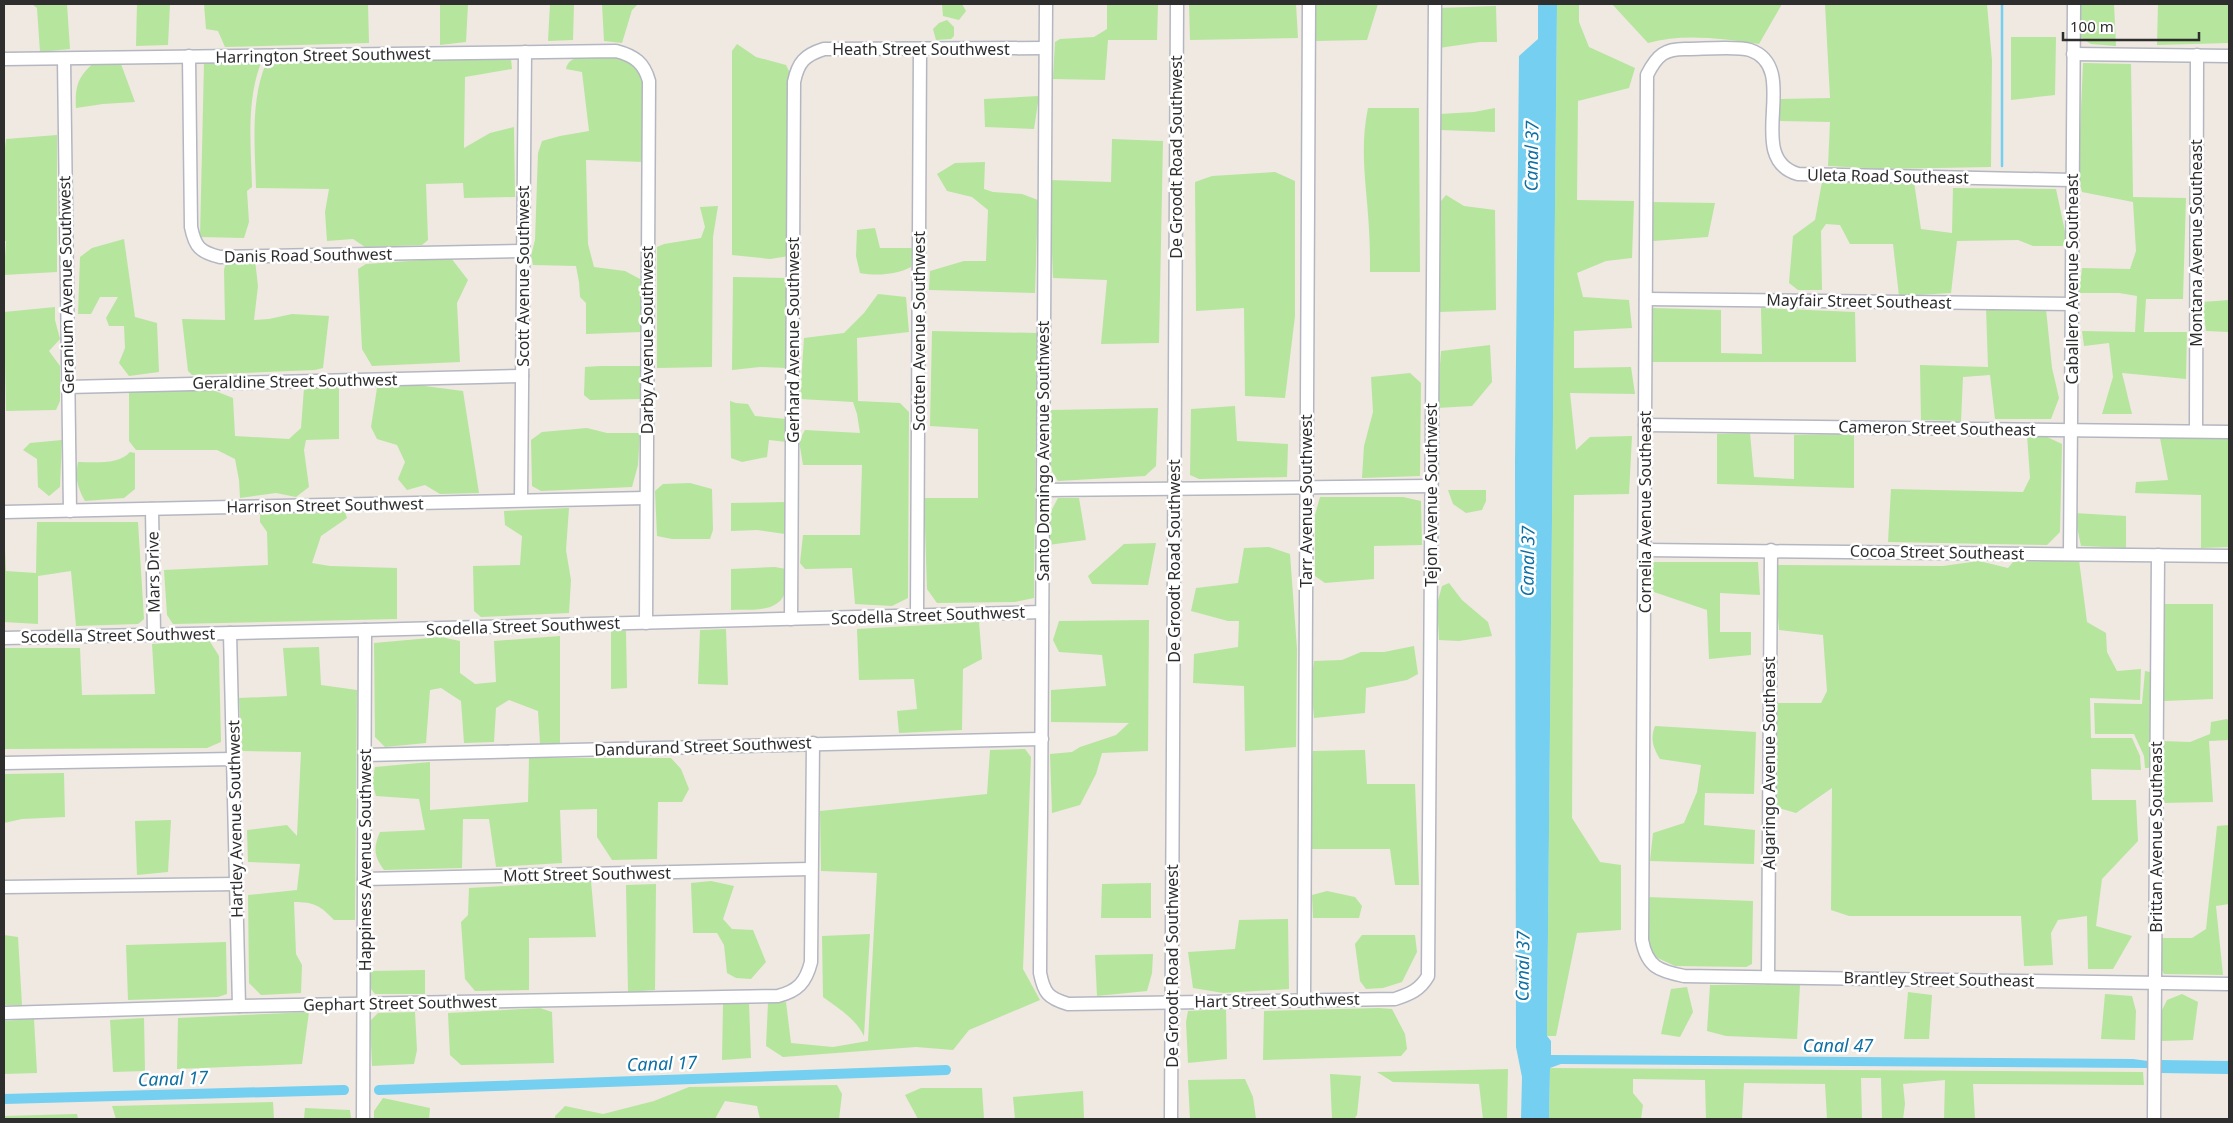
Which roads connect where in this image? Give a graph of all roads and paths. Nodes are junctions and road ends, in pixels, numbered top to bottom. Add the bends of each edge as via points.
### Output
1 (1046, 4) edge
2 (1177, 4) edge
3 (1308, 4) edge
4 (1435, 4) edge
5 (2074, 4) edge
6 (1045, 48) junction
7 (920, 49) junction
8 (525, 52) junction
9 (2073, 54) junction
10 (2197, 55) junction
11 (189, 56) junction
12 (2229, 56) edge
13 (4, 59) edge
14 (64, 59) junction
15 (1654, 60) joint
16 (639, 61) joint
17 (802, 62) joint
18 (2072, 180) junction
19 (523, 251) junction
20 (1646, 299) junction
21 (2072, 304) junction
22 (522, 376) junction
23 (67, 387) junction
24 (1646, 425) junction
25 (2072, 429) junction
26 (2196, 431) junction
27 (2229, 432) edge
28 (1431, 486) junction
29 (1306, 487) junction
30 (1174, 489) junction
31 (1043, 490) junction
32 (646, 498) junction
33 (521, 500) junction
34 (152, 509) junction
35 (70, 511) junction
36 (4, 512) edge
37 (1644, 550) junction
38 (1771, 550) junction
39 (2070, 554) junction
40 (2158, 555) junction
41 (2229, 556) edge
42 (1042, 612) junction
43 (917, 614) junction
44 (791, 620) junction
45 (646, 623) junction
46 (365, 630) junction
47 (230, 633) junction
48 (154, 634) junction
49 (4, 638) edge
50 (1042, 739) junction
51 (813, 743) junction
52 (364, 755) junction
53 (234, 759) junction
54 (4, 763) edge
55 (811, 869) junction
56 (364, 879) junction
57 (237, 884) junction
58 (4, 887) edge
59 (1651, 963) joint
60 (1768, 977) junction
61 (2154, 982) junction
62 (1423, 984) joint
63 (2229, 984) edge
64 (1043, 988) joint
65 (1304, 999) junction
66 (1172, 1002) junction
67 (365, 1004) junction
68 (239, 1006) junction
69 (4, 1013) edge
70 (363, 1119) edge
71 (1171, 1119) edge
72 (2154, 1119) edge

1 - 6 street, Santo Domingo Avenue Southwest
2 - 30 street, De Groodt Road Southwest
3 - 29 street, Tarr Avenue Southwest
4 - 28 street, Tejon Avenue Southwest
5 - 9 street, Caballero Avenue Southeast
6 - 7 street, Heath Street Southwest
6 - 31 street, Santo Domingo Avenue Southwest
7 - 17 street, Heath Street Southwest via 824,49 810,53
7 - 43 street, Scotten Avenue Southwest
8 - 11 street, Harrington Street Southwest
8 - 16 street, Harrington Street Southwest via 616,52 632,55
8 - 19 street, Scott Avenue Southwest
9 - 10 street
9 - 18 street, Caballero Avenue Southeast
10 - 12 street
10 - 26 street, Montana Avenue Southeast
11 - 14 street, Harrington Street Southwest
11 - 19 street, Danis Road Southwest via 191,227 194,240 204,253 220,257
13 - 14 street, Harrington Street Southwest
14 - 23 street, Geranium Avenue Southwest
15 - 18 street, Uleta Road Southeast via 1665,52 1680,49 1749,50 1764,58 1771,69 1773,83 1772,144 1778,160 1789,172
15 - 20 street, Cornelia Avenue Southeast via 1647,75
16 - 32 street, Darby Avenue Southwest via 646,69 649,81
17 - 44 street, Gerhard Avenue Southwest via 794,82
18 - 21 street, Caballero Avenue Southeast
19 - 22 street, Scott Avenue Southwest
20 - 21 street, Mayfair Street Southeast
20 - 24 street, Cornelia Avenue Southeast
21 - 25 street, Caballero Avenue Southeast
22 - 23 street, Geraldine Street Southwest
22 - 33 street, Scott Avenue Southwest
23 - 35 street, Geranium Avenue Southwest
24 - 25 street, Cameron Street Southeast
24 - 37 street, Cornelia Avenue Southeast
25 - 26 street, Cameron Street Southeast
25 - 39 street, Caballero Avenue Southeast
26 - 27 street, Cameron Street Southeast
28 - 29 street
28 - 62 street, Tejon Avenue Southwest via 1429,960 1428,976
29 - 30 street
29 - 65 street, Tarr Avenue Southwest
30 - 31 street
30 - 66 street, De Groodt Road Southwest
31 - 42 street, Santo Domingo Avenue Southwest
32 - 33 street, Harrison Street Southwest
32 - 45 street, Darby Avenue Southwest
33 - 34 street, Harrison Street Southwest
34 - 35 street, Harrison Street Southwest
34 - 48 street, Mars Drive
35 - 36 street, Harrison Street Southwest
37 - 38 street, Cocoa Street Southeast
37 - 59 street, Cornelia Avenue Southeast via 1642,940 1645,955
38 - 39 street, Cocoa Street Southeast
38 - 60 street, Algaringo Avenue Southeast
39 - 40 street, Cocoa Street Southeast
40 - 41 street, Cocoa Street Southeast
40 - 61 street, Brittan Avenue Southeast
42 - 43 street, Scodella Street Southwest
42 - 50 street, Santo Domingo Avenue Southwest
43 - 44 street, Scodella Street Southwest
44 - 45 street, Scodella Street Southwest
45 - 46 street, Scodella Street Southwest
46 - 47 street, Scodella Street Southwest
46 - 52 street, Happiness Avenue Southwest
47 - 48 street, Scodella Street Southwest
47 - 53 street, Hartley Avenue Southwest
48 - 49 street, Scodella Street Southwest
50 - 51 street, Dandurand Street Southwest
50 - 64 street, Santo Domingo Avenue Southwest via 1040,973
51 - 52 street, Dandurand Street Southwest
51 - 55 street
52 - 56 street, Happiness Avenue Southwest
53 - 54 street
53 - 57 street, Hartley Avenue Southwest
55 - 56 street, Mott Street Southwest
55 - 67 street, Gephart Street Southwest via 811,962 807,976 796,990 778,996
56 - 67 street, Happiness Avenue Southwest
57 - 58 street
57 - 68 street, Hartley Avenue Southwest
59 - 60 street, Brantley Street Southeast via 1662,971 1684,976
60 - 61 street, Brantley Street Southeast
61 - 63 street, Brantley Street Southeast
61 - 72 street, Brittan Avenue Southeast
62 - 65 street, Hart Street Southwest via 1414,992 1396,999
64 - 66 street, Hart Street Southwest via 1053,1000 1068,1004
65 - 66 street, Hart Street Southwest
66 - 71 street, De Groodt Road Southwest
67 - 68 street, Gephart Street Southwest
67 - 70 street, Happiness Avenue Southwest
68 - 69 street, Gephart Street Southwest

